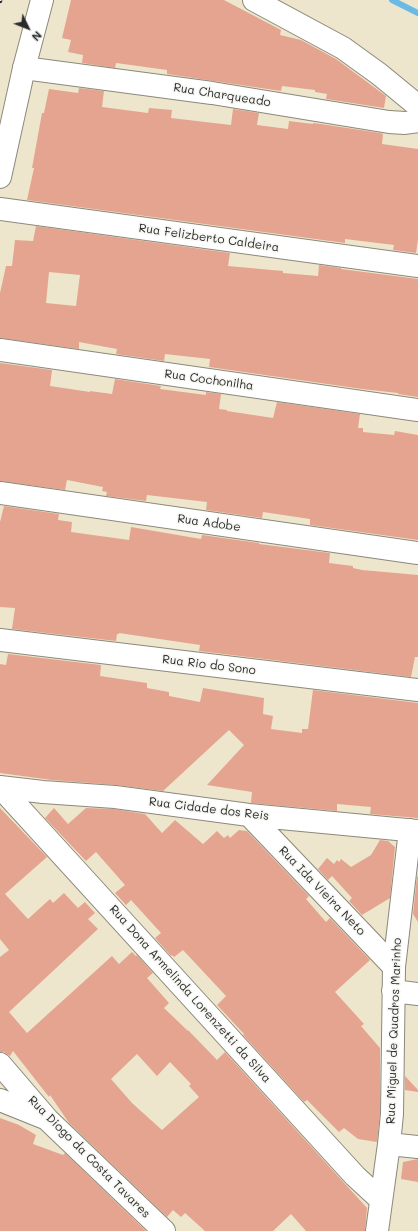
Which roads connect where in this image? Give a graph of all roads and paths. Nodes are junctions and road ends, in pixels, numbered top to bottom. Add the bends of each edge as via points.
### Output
1 (42, 0) edge
2 (254, 0) edge
3 (24, 68) junction
4 (418, 106) edge
5 (418, 121) edge
6 (0, 177) edge
7 (0, 210) edge
8 (418, 266) edge
9 (0, 350) edge
10 (418, 410) edge
11 (0, 493) edge
12 (418, 553) edge
13 (0, 640) edge
14 (418, 690) edge
15 (0, 787) edge
16 (249, 815) junction
17 (414, 831) edge
18 (394, 967) junction
19 (394, 991) junction
20 (418, 994) edge
21 (0, 1064) edge
22 (0, 1100) edge
23 (48, 1120) junction
24 (390, 1144) junction
25 (418, 1147) edge
26 (381, 1200) junction
27 (162, 1230) edge
28 (377, 1231) edge

1 - 3 street
2 - 4 street via 343,48
3 - 5 street, Rua Charqueado via 212,93 389,122
3 - 6 street
7 - 8 street, Rua Felizberto Caldeira
9 - 10 street, Rua Cochonilha
11 - 12 street, Rua Adobe
13 - 14 street, Rua Rio do Sono
15 - 16 street, Rua Cidade dos Reis via 115,797
15 - 26 street, Rua Dona Armelinda Lorenzetti da Silva via 355,1176
16 - 17 street, Rua Cidade dos Reis
16 - 18 street, Rua Ida Vieira Neto
17 - 18 street, Rua Miguel de Quadros Marinho
18 - 19 street, Rua Miguel de Quadros Marinho
19 - 20 street
19 - 24 street, Rua Miguel de Quadros Marinho
21 - 23 street, Rua Diogo da Costa Tavares
22 - 23 street
23 - 27 street, Rua Diogo da Costa Tavares
24 - 25 street
24 - 26 street, Rua Miguel de Quadros Marinho
26 - 28 street, Rua Miguel de Quadros Marinho

